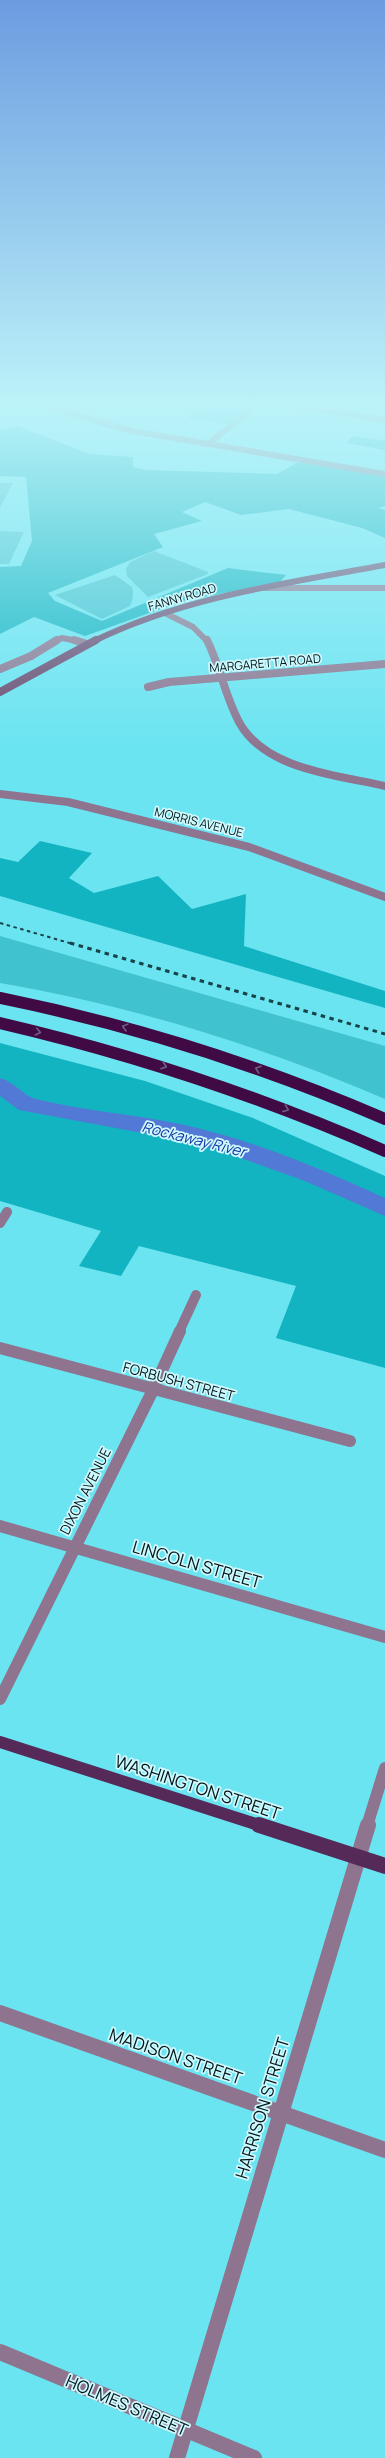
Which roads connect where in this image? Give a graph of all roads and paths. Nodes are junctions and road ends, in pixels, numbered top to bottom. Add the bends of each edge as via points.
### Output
1 (385, 566) edge
2 (264, 588) junction
3 (385, 588) edge
4 (165, 613) junction
5 (87, 644) junction
6 (385, 664) edge
7 (0, 669) edge
8 (220, 678) junction
9 (148, 687) dead end
10 (0, 692) edge
11 (385, 786) edge
12 (0, 794) edge
13 (385, 897) edge
14 (0, 998) edge
15 (0, 1023) edge
16 (385, 1117) edge
17 (385, 1151) edge
18 (7, 1212) dead end
19 (0, 1223) edge
20 (196, 1295) dead end
21 (0, 1348) edge
22 (153, 1390) junction
23 (350, 1441) dead end
24 (0, 1526) edge
25 (74, 1547) junction
26 (385, 1637) edge
27 (0, 1699) edge
28 (0, 1742) edge
29 (385, 1768) edge
30 (358, 1857) junction
31 (385, 1866) edge
32 (0, 2013) edge
33 (280, 2113) junction
34 (385, 2150) edge
35 (0, 2352) edge
36 (186, 2430) junction
37 (177, 2458) edge
38 (254, 2458) edge

1 - 2 main road, FANNY ROAD
2 - 3 street
2 - 4 main road, FANNY ROAD
4 - 5 main road, FANNY ROAD via 115,630
4 - 8 street via 188,624 205,637
5 - 7 street via 73,639 58,639 34,655
5 - 10 main road, FANNY ROAD
6 - 8 street, MARGARETTA ROAD
8 - 9 street, MARGARETTA ROAD via 169,682
8 - 11 street via 245,732 263,750 311,768
12 - 13 street, MORRIS AVENUE via 68,802 236,843
16 -> 14 highway via 252,1066 176,1042 94,1019
15 -> 17 highway via 90,1045 198,1077 319,1122
18 - 19 street
20 - 22 street, DIXON AVENUE
21 - 22 street, FORBUSH STREET
22 - 23 street, FORBUSH STREET
22 - 25 street, DIXON AVENUE
24 - 25 street, LINCOLN STREET
25 - 26 street, LINCOLN STREET
25 - 27 street, DIXON AVENUE
28 - 30 main road, WASHINGTON STREET
29 - 30 street, HARRISON STREET
30 - 31 main road, WASHINGTON STREET
30 - 33 street, HARRISON STREET
32 - 33 street, MADISON STREET
33 - 34 street, MADISON STREET
33 - 36 street, HARRISON STREET
35 - 36 street, HOLMES STREET
36 - 37 street, HARRISON STREET
36 - 38 street, HOLMES STREET

